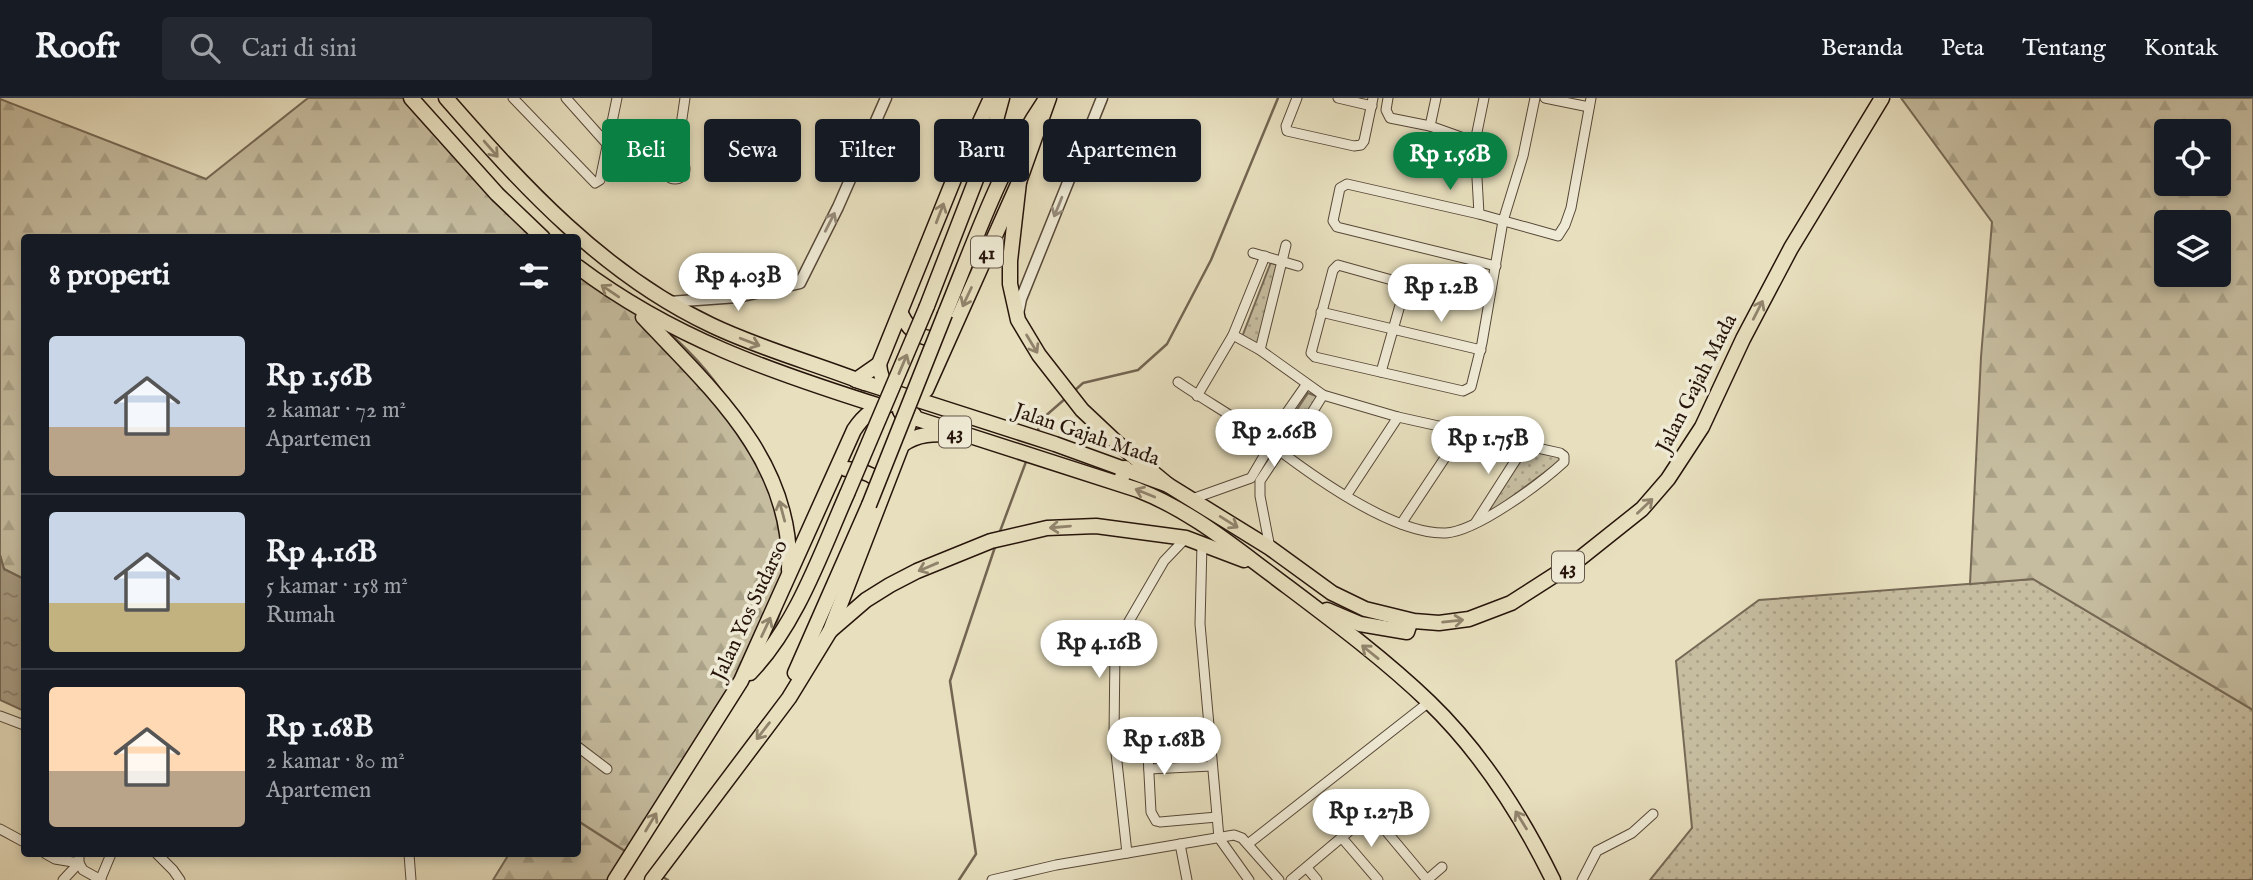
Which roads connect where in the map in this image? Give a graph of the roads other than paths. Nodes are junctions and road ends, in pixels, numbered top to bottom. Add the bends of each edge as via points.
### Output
1 (411, 98) edge
2 (446, 98) edge
3 (513, 98) edge
4 (566, 98) edge
5 (617, 98) edge
6 (685, 98) edge
7 (886, 98) edge
8 (991, 98) edge
9 (1002, 98) edge
10 (1048, 98) edge
11 (1102, 98) edge
12 (1297, 98) edge
13 (1338, 98) edge
14 (1388, 98) edge
15 (1436, 98) edge
16 (1485, 98) edge
17 (1535, 98) edge
18 (1545, 98) edge
19 (1882, 98) edge
20 (1373, 102) edge
21 (1590, 103) edge
22 (612, 119) edge
23 (682, 119) edge
24 (1430, 126) junction
25 (602, 138) edge
26 (1475, 142) junction
27 (602, 170) edge
28 (1019, 183) junction
29 (1479, 214) junction
30 (1503, 221) junction
31 (539, 234) edge
32 (576, 234) edge
33 (581, 238) edge
34 (1286, 245) dead end
35 (1253, 254) dead end
36 (1265, 256) junction
37 (1281, 263) junction
38 (1298, 266) dead end
39 (1496, 266) junction
40 (581, 269) edge
41 (1406, 284) junction
42 (669, 302) junction
43 (1489, 302) junction
44 (634, 307) junction
45 (1321, 312) junction
46 (901, 314) junction
47 (1018, 320) junction
48 (1393, 327) junction
49 (950, 332) junction
50 (1233, 335) junction
51 (1260, 350) junction
52 (1481, 350) junction
53 (879, 364) junction
54 (1381, 372) junction
55 (856, 380) junction
56 (1178, 382) dead end
57 (1306, 385) junction
58 (1323, 395) junction
59 (1197, 396) junction
60 (892, 402) junction
61 (1398, 417) junction
62 (1462, 432) junction
63 (966, 436) junction
64 (1269, 443) junction
65 (1526, 444) junction
66 (902, 446) junction
67 (1283, 452) junction
68 (1125, 468) junction
69 (837, 469) junction
70 (1255, 480) junction
71 (1120, 483) junction
72 (1168, 485) junction
73 (884, 490) junction
74 (1346, 496) junction
75 (1192, 499) junction
76 (1401, 524) junction
77 (1474, 524) junction
78 (1186, 538) junction
79 (1202, 544) junction
80 (1270, 548) junction
81 (1267, 572) junction
82 (789, 578) junction
83 (1303, 598) junction
84 (1399, 620) junction
85 (830, 631) junction
86 (741, 681) junction
87 (791, 694) junction
88 (1429, 702) junction
89 (0, 716) edge
90 (21, 724) edge
91 (1209, 726) junction
92 (581, 749) edge
93 (1212, 766) junction
94 (607, 769) dead end
95 (1149, 769) junction
96 (1385, 801) dead end
97 (1371, 813) junction
98 (1653, 814) dead end
99 (1217, 817) junction
100 (0, 829) edge
101 (1219, 838) junction
102 (1342, 838) junction
103 (21, 840) edge
104 (1248, 844) junction
105 (1180, 845) junction
106 (1127, 853) junction
107 (51, 857) edge
108 (110, 857) edge
109 (160, 857) edge
110 (410, 857) edge
111 (79, 859) edge
112 (1442, 867) dead end
113 (1307, 868) junction
114 (1015, 877) edge
115 (101, 879) edge
116 (1549, 879) edge
117 (63, 880) edge
118 (180, 880) edge
119 (411, 880) edge
120 (615, 880) edge
121 (652, 880) edge
122 (992, 880) edge
123 (1187, 880) edge
124 (1249, 880) edge
125 (1279, 880) edge
126 (1291, 880) edge
127 (1317, 880) edge
128 (1378, 880) edge
129 (1427, 880) edge
130 (1582, 880) edge

1 - 31 main road
2 -> 32 main road via 506,167
3 - 27 street via 594,183 600,180
4 - 25 street
5 - 22 street
6 - 23 street
42 -> 7 street via 738,297 800,283
46 -> 8 main road
86 -> 9 main road, bridge via 766,654 800,599 927,306
10 - 28 main road, 41
10 - 87 main road, bridge via 1027,128 994,196 792,681
11 -> 47 street via 1021,299
12 - 20 street via 1287,131 1354,146 1364,141
13 - 20 street
14 - 24 street via 1390,118
15 - 24 street
16 - 26 street
17 - 30 street
18 - 21 street
84 -> 19 main road, Jalan Gajah Mada / 43 via 1455,621 1499,609 1578,560 1652,499 1702,427 1771,284
21 - 30 street via 1571,208 1560,235
24 - 26 street
26 - 29 street
28 - 47 main road via 1010,261
28 -> 49 main road, 41
29 - 30 street
29 - 39 street via 1347,184 1340,188 1334,221 1339,228
30 - 39 street
33 -> 42 main road
34 - 37 street
35 - 36 street
36 - 37 street
36 - 50 street
37 - 38 street
37 - 51 street
39 - 43 street
44 -> 40 main road
41 - 43 street
41 - 45 street via 1338,265
41 - 48 street
42 -> 55 main road via 738,337
43 - 52 street
44 - 60 main road via 724,352
82 -> 44 main road via 789,542 782,510 760,454 723,401
45 - 48 street
45 - 54 street via 1312,355
46 - 49 main road via 912,331 925,338
46 - 53 main road
47 -> 72 main road via 1039,355 1103,431
48 - 52 street
48 - 54 street
49 - 60 main road, 41 via 926,390
50 - 51 street
50 - 59 street
51 - 57 street
52 - 54 street via 1472,384 1463,391
53 - 55 main road
53 - 60 main road
55 - 60 main road
56 - 59 street
57 - 58 street
57 - 64 street
58 - 61 street
58 - 67 street
59 - 64 street
60 - 63 main road, Jalan Gajah Mada / 43 via 931,424
60 - 66 main road via 909,429
60 - 68 main road, Jalan Gajah Mada / 43 via 938,406
60 - 69 main road, Jalan Yos Sudarso via 863,417
61 - 62 street
61 - 74 street
62 - 65 street
62 - 76 street
63 - 66 main road via 929,434 909,439
63 - 71 main road, Jalan Gajah Mada / 43
64 - 67 street
64 - 70 street
65 - 77 street
65 - 77 street via 1562,453 1564,462
66 - 73 main road
67 - 70 street
67 - 74 street
68 - 71 main road
68 - 72 main road, Jalan Gajah Mada / 43
69 - 73 main road via 869,474
69 - 82 main road, Jalan Yos Sudarso
70 - 75 street
70 - 80 street
81 -> 71 main road, Jalan Gajah Mada / 43 via 1188,514
72 - 75 main road, Jalan Gajah Mada / 43
73 - 85 main road
74 - 76 street
75 -> 80 main road, Jalan Gajah Mada / 43
76 - 77 street via 1446,533
78 - 79 main road
78 -> 85 main road via 1066,526 991,541 890,585
78 - 106 street via 1164,561 1115,651 1114,735
79 - 81 main road
79 - 91 street via 1199,597
80 - 84 main road, Jalan Gajah Mada / 43 via 1332,593
81 - 83 main road, Jalan Gajah Mada / 43
86 -> 82 main road, Jalan Yos Sudarso
83 - 84 main road via 1360,624 1407,632 1408,624
88 -> 83 main road, Jalan Gajah Mada / 43
85 - 87 main road
120 -> 86 main road, Jalan Yos Sudarso
87 -> 121 main road
88 - 104 street
116 -> 88 main road, Jalan Gajah Mada / 43 via 1512,805
89 - 90 street
91 - 93 street
91 - 95 street via 1150,733
92 - 94 street
93 - 95 street
93 - 99 street
95 - 99 street via 1151,812 1156,821
96 - 97 street
97 - 102 street
97 - 129 street
98 - 130 street via 1632,833 1595,853
99 - 101 street
100 - 103 street
101 - 104 street via 1234,835
101 - 105 street
101 - 124 street
102 - 113 street
102 - 128 street
104 - 125 street
105 - 106 street
105 - 123 street
106 - 114 street
107 - 111 street
108 - 115 street
109 - 118 street
110 - 119 street
111 - 115 street via 82,870
111 - 117 street
112 - 129 street
113 - 126 street
113 - 127 street
114 - 122 street

